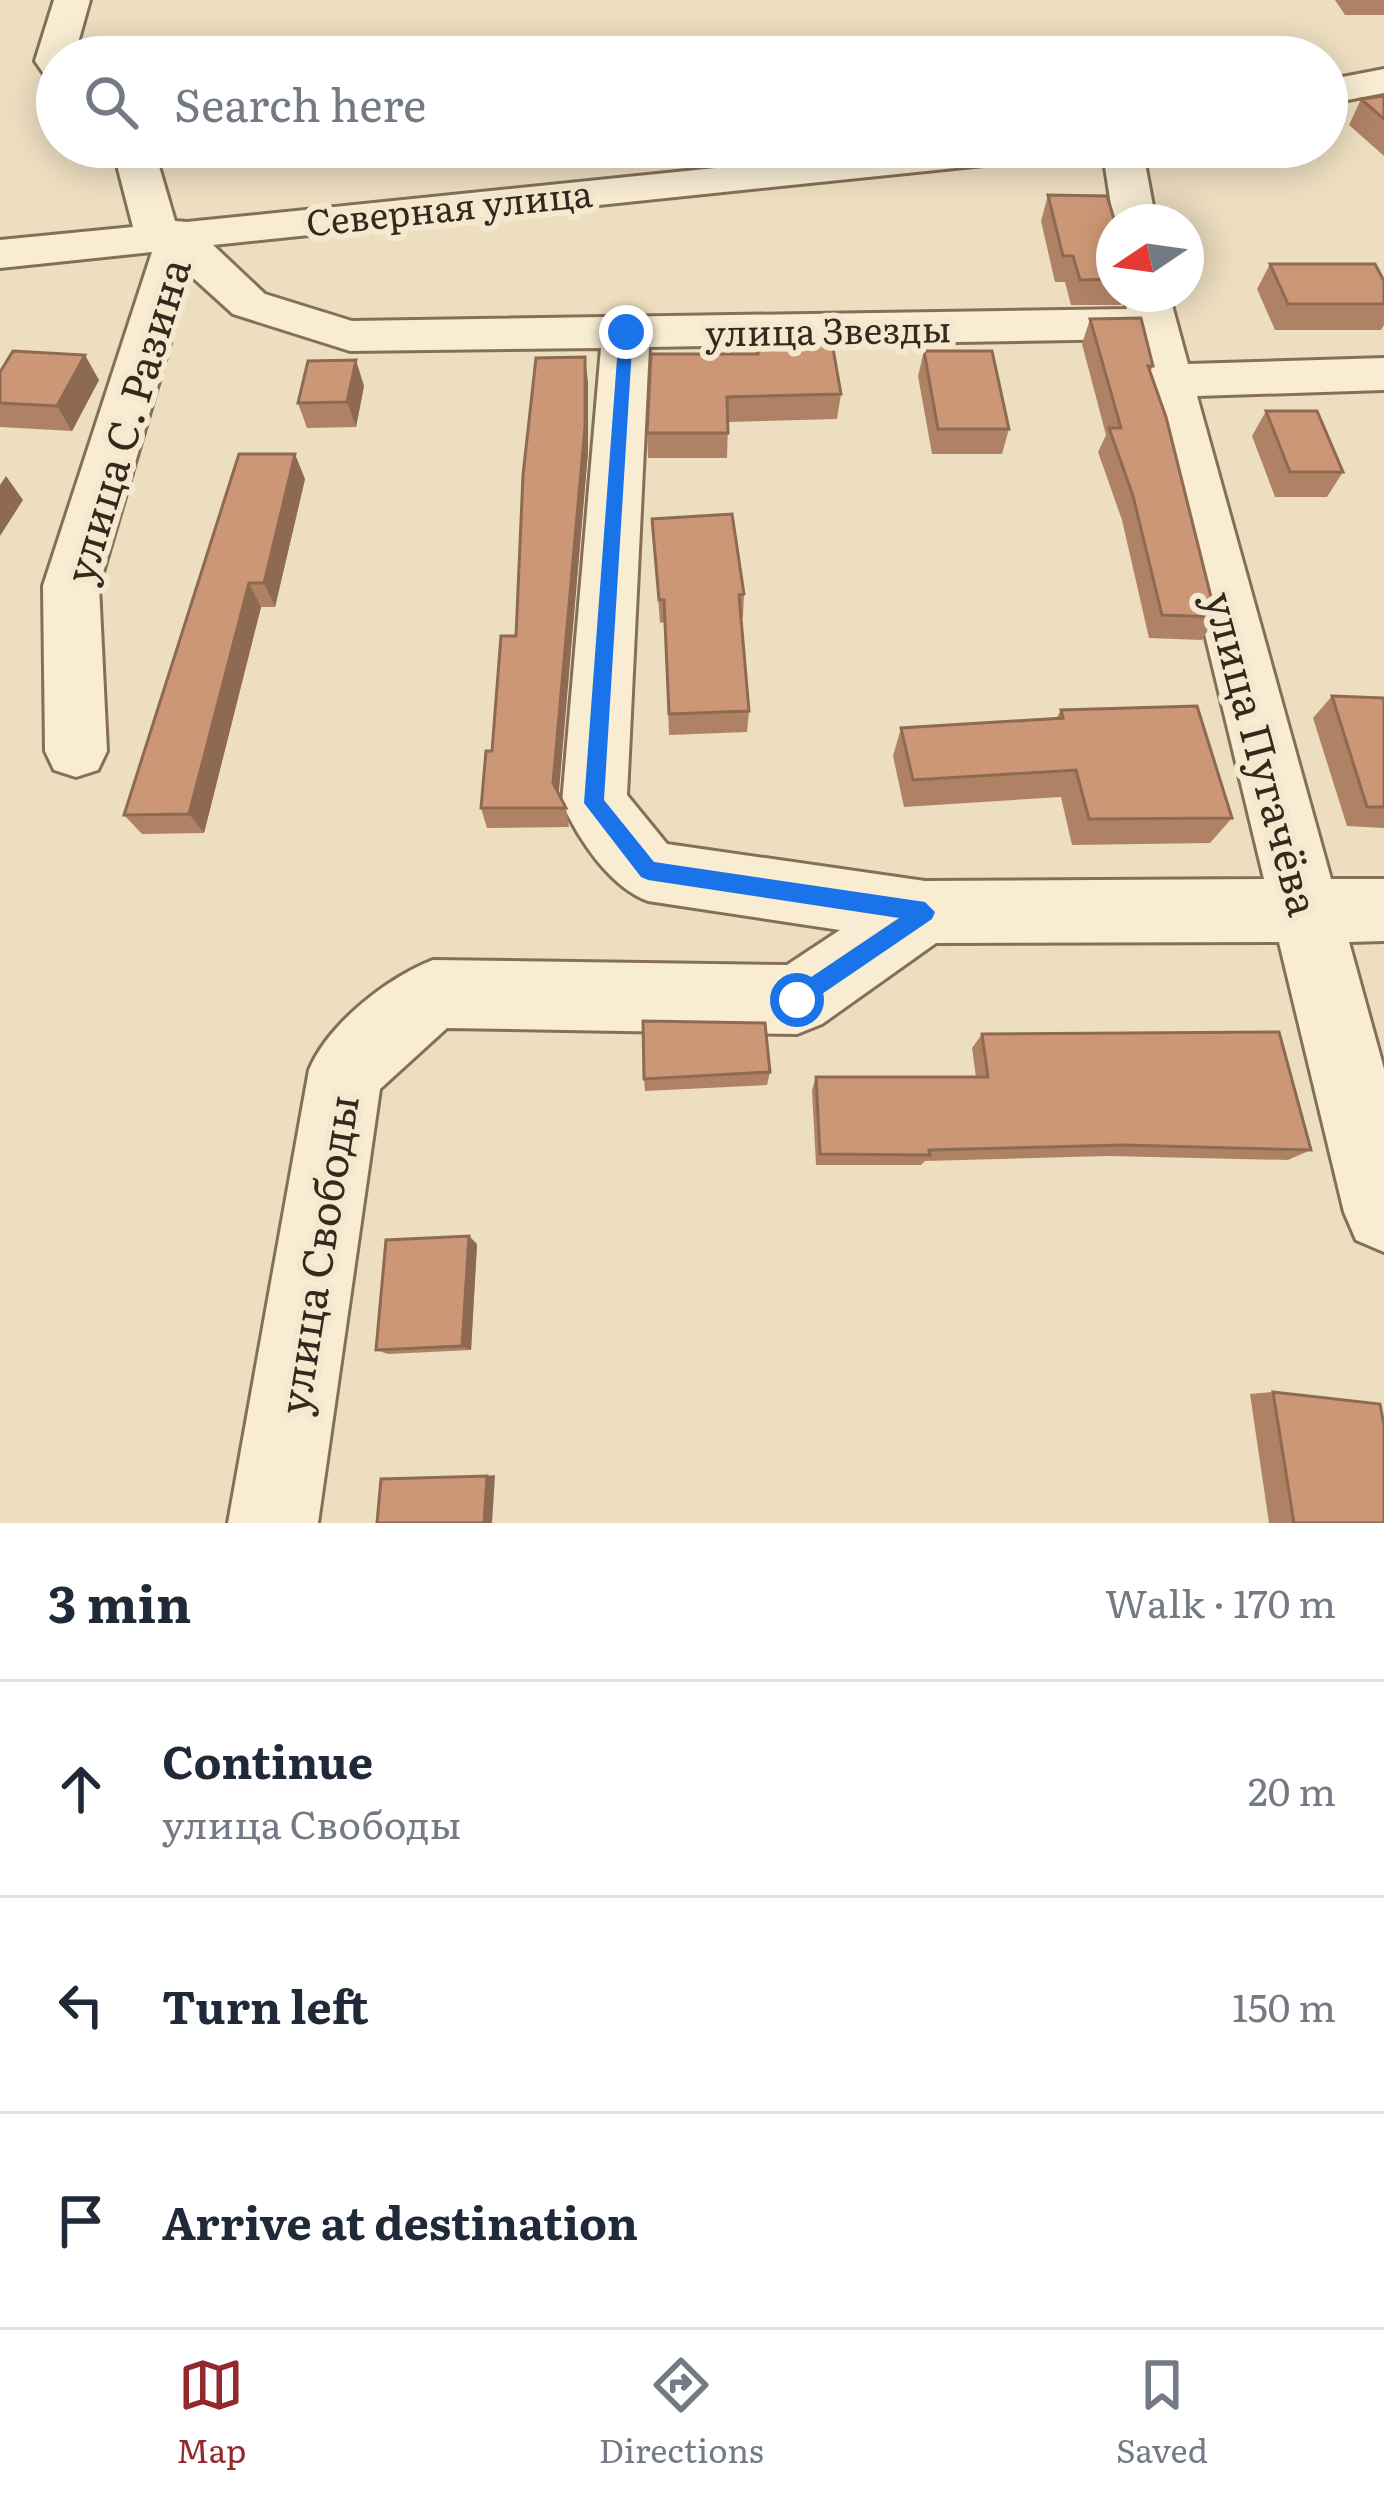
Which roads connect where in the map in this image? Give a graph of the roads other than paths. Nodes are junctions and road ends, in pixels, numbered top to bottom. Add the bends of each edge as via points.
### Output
1 (72, 0) edge
2 (61, 36) edge
3 (1384, 81) edge
4 (1348, 88) edge
5 (139, 168) edge
6 (831, 168) edge
7 (1125, 168) edge
8 (1131, 204) edge
9 (168, 234) junction
10 (0, 254) edge
11 (626, 332) junction
12 (1154, 333) edge
13 (1384, 374) edge
14 (76, 751) dead end
15 (1305, 910) junction
16 (1384, 910) edge
17 (925, 912) junction
18 (1384, 1212) edge
19 (273, 1523) edge

1 - 2 street
3 - 4 street
5 - 9 street
6 - 9 street, Северная улица
7 - 8 street
9 - 10 street, Северная улица
9 - 11 street, улица Звезды via 249,304 350,336
9 - 14 street, улица С. Разина via 71,586
11 - 12 street, улица Звезды
11 - 17 street via 594,803 648,871
12 - 13 street, улица Звезды
12 - 15 street, улица Пугачёва
15 - 16 street
15 - 17 street
15 - 18 street, улица Пугачёва
17 - 19 street, улица Свободы via 797,1000 433,994 346,1070

